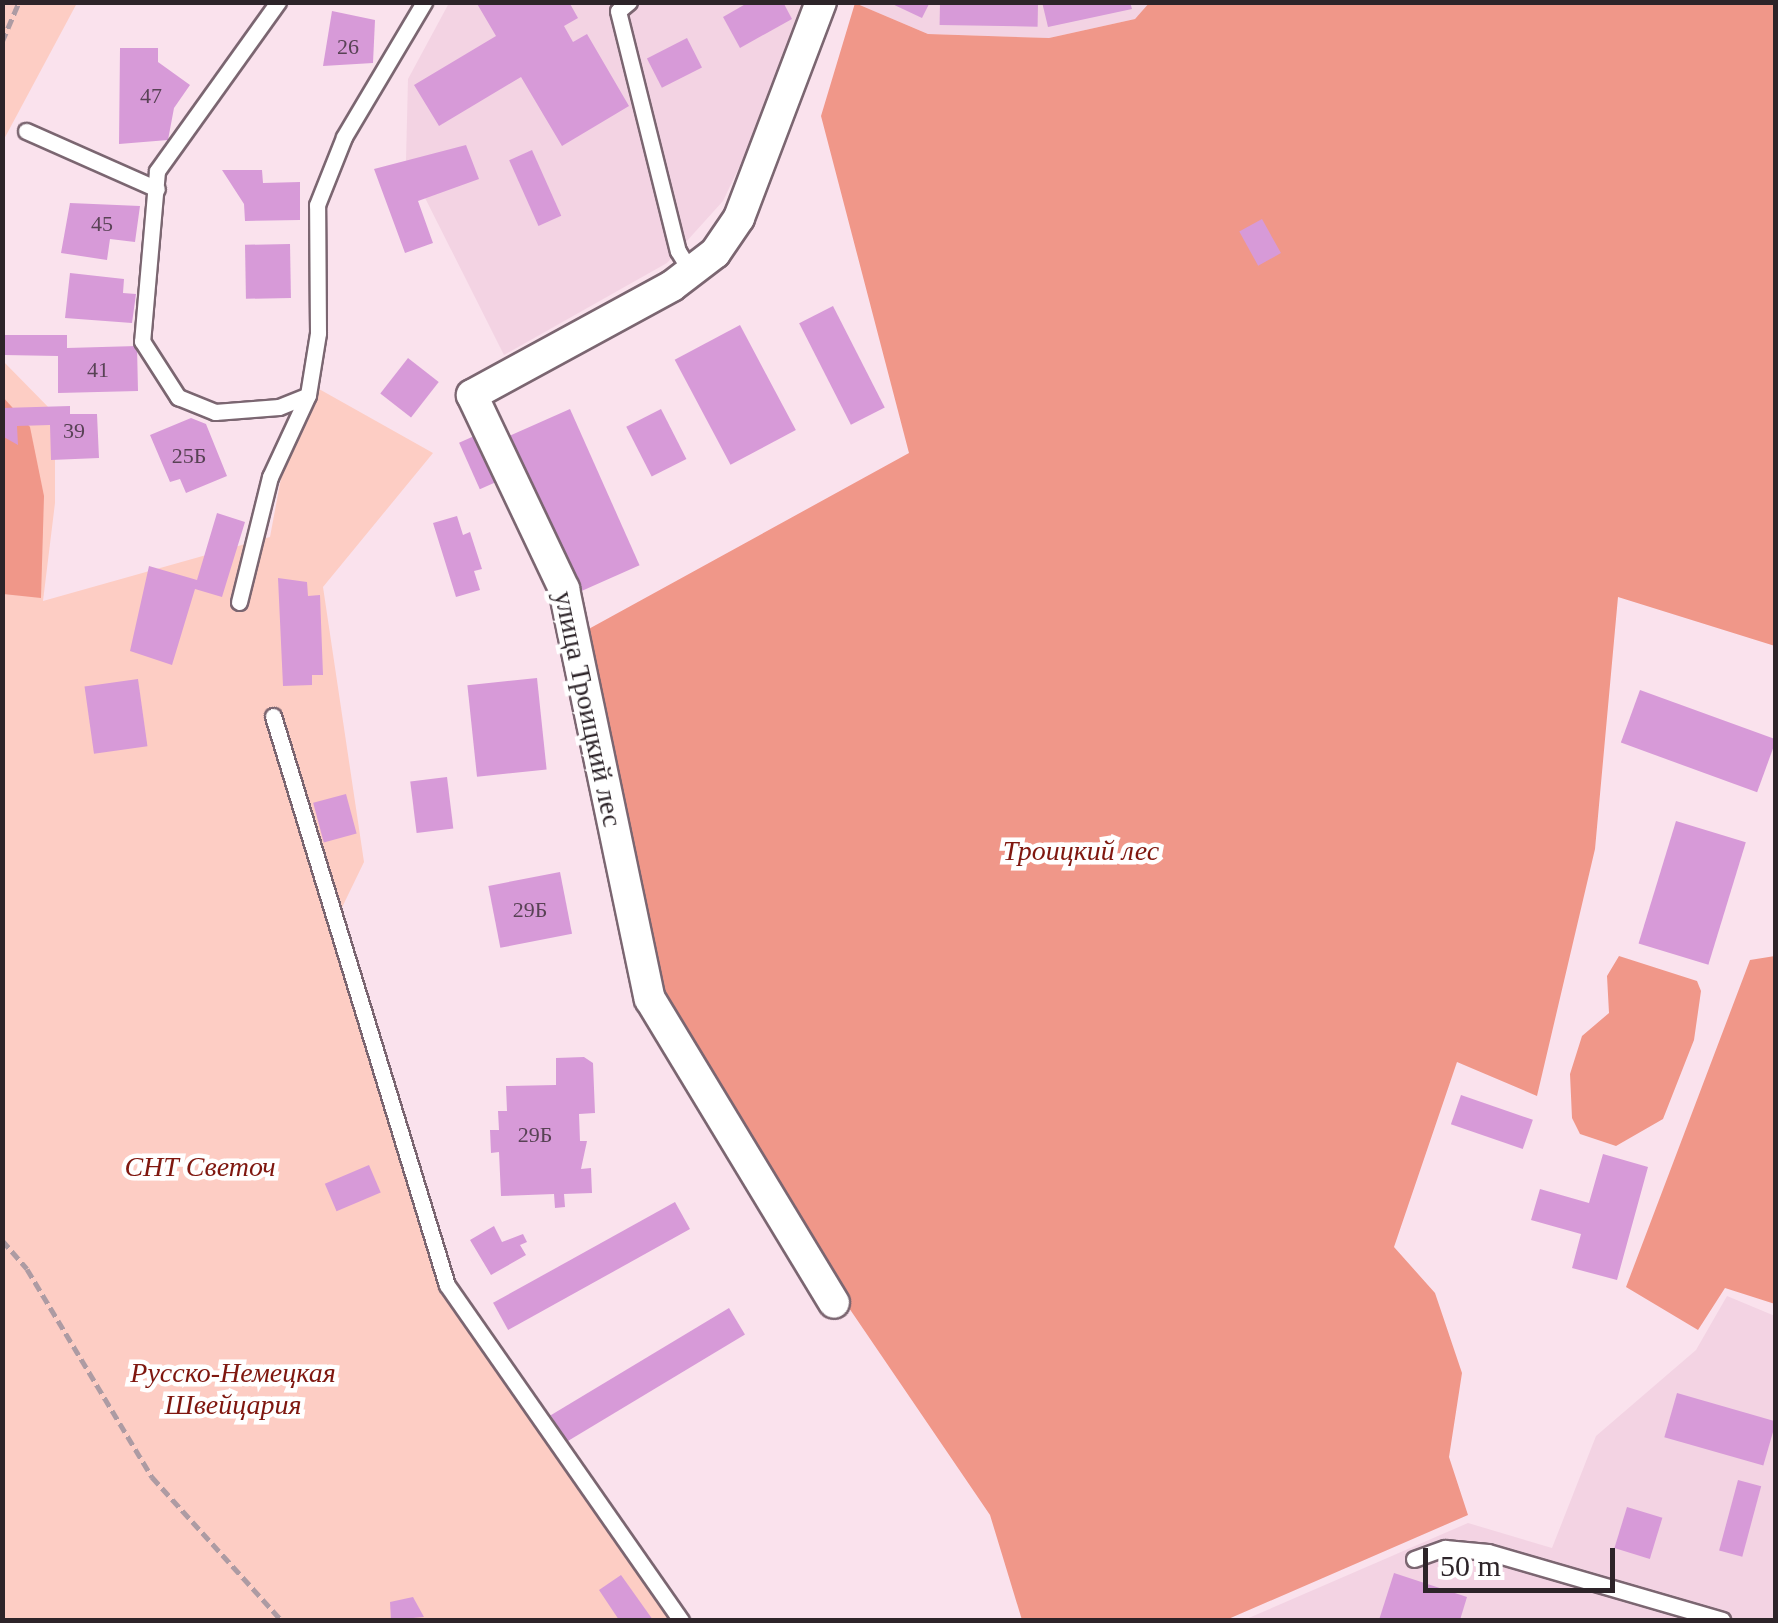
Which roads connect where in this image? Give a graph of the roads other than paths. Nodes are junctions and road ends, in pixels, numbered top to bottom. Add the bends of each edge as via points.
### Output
1 (278, 2) edge
2 (424, 2) edge
3 (629, 2) edge
4 (821, 2) edge
5 (26, 130) dead end
6 (157, 189) junction
7 (690, 272) junction
8 (308, 394) junction
9 (238, 602) dead end
10 (274, 716) dead end
11 (834, 1303) dead end
12 (1414, 1559) dead end
13 (1664, 1613) edge
14 (681, 1620) edge
15 (1722, 1620) edge

1 - 6 lane via 158,171
2 - 8 lane via 344,138 317,205 318,333
3 - 7 lane via 618,11 678,252
4 - 7 street, улица Троицкий лес via 739,218 715,253
5 - 6 lane
6 - 8 lane via 142,341 154,368 178,398 215,412 280,407
7 - 11 street, улица Троицкий лес via 472,395 564,589 650,999
8 - 9 lane via 270,477
10 - 14 lane via 447,1285
12 - 13 lane via 1444,1548 1488,1552
13 - 15 lane

